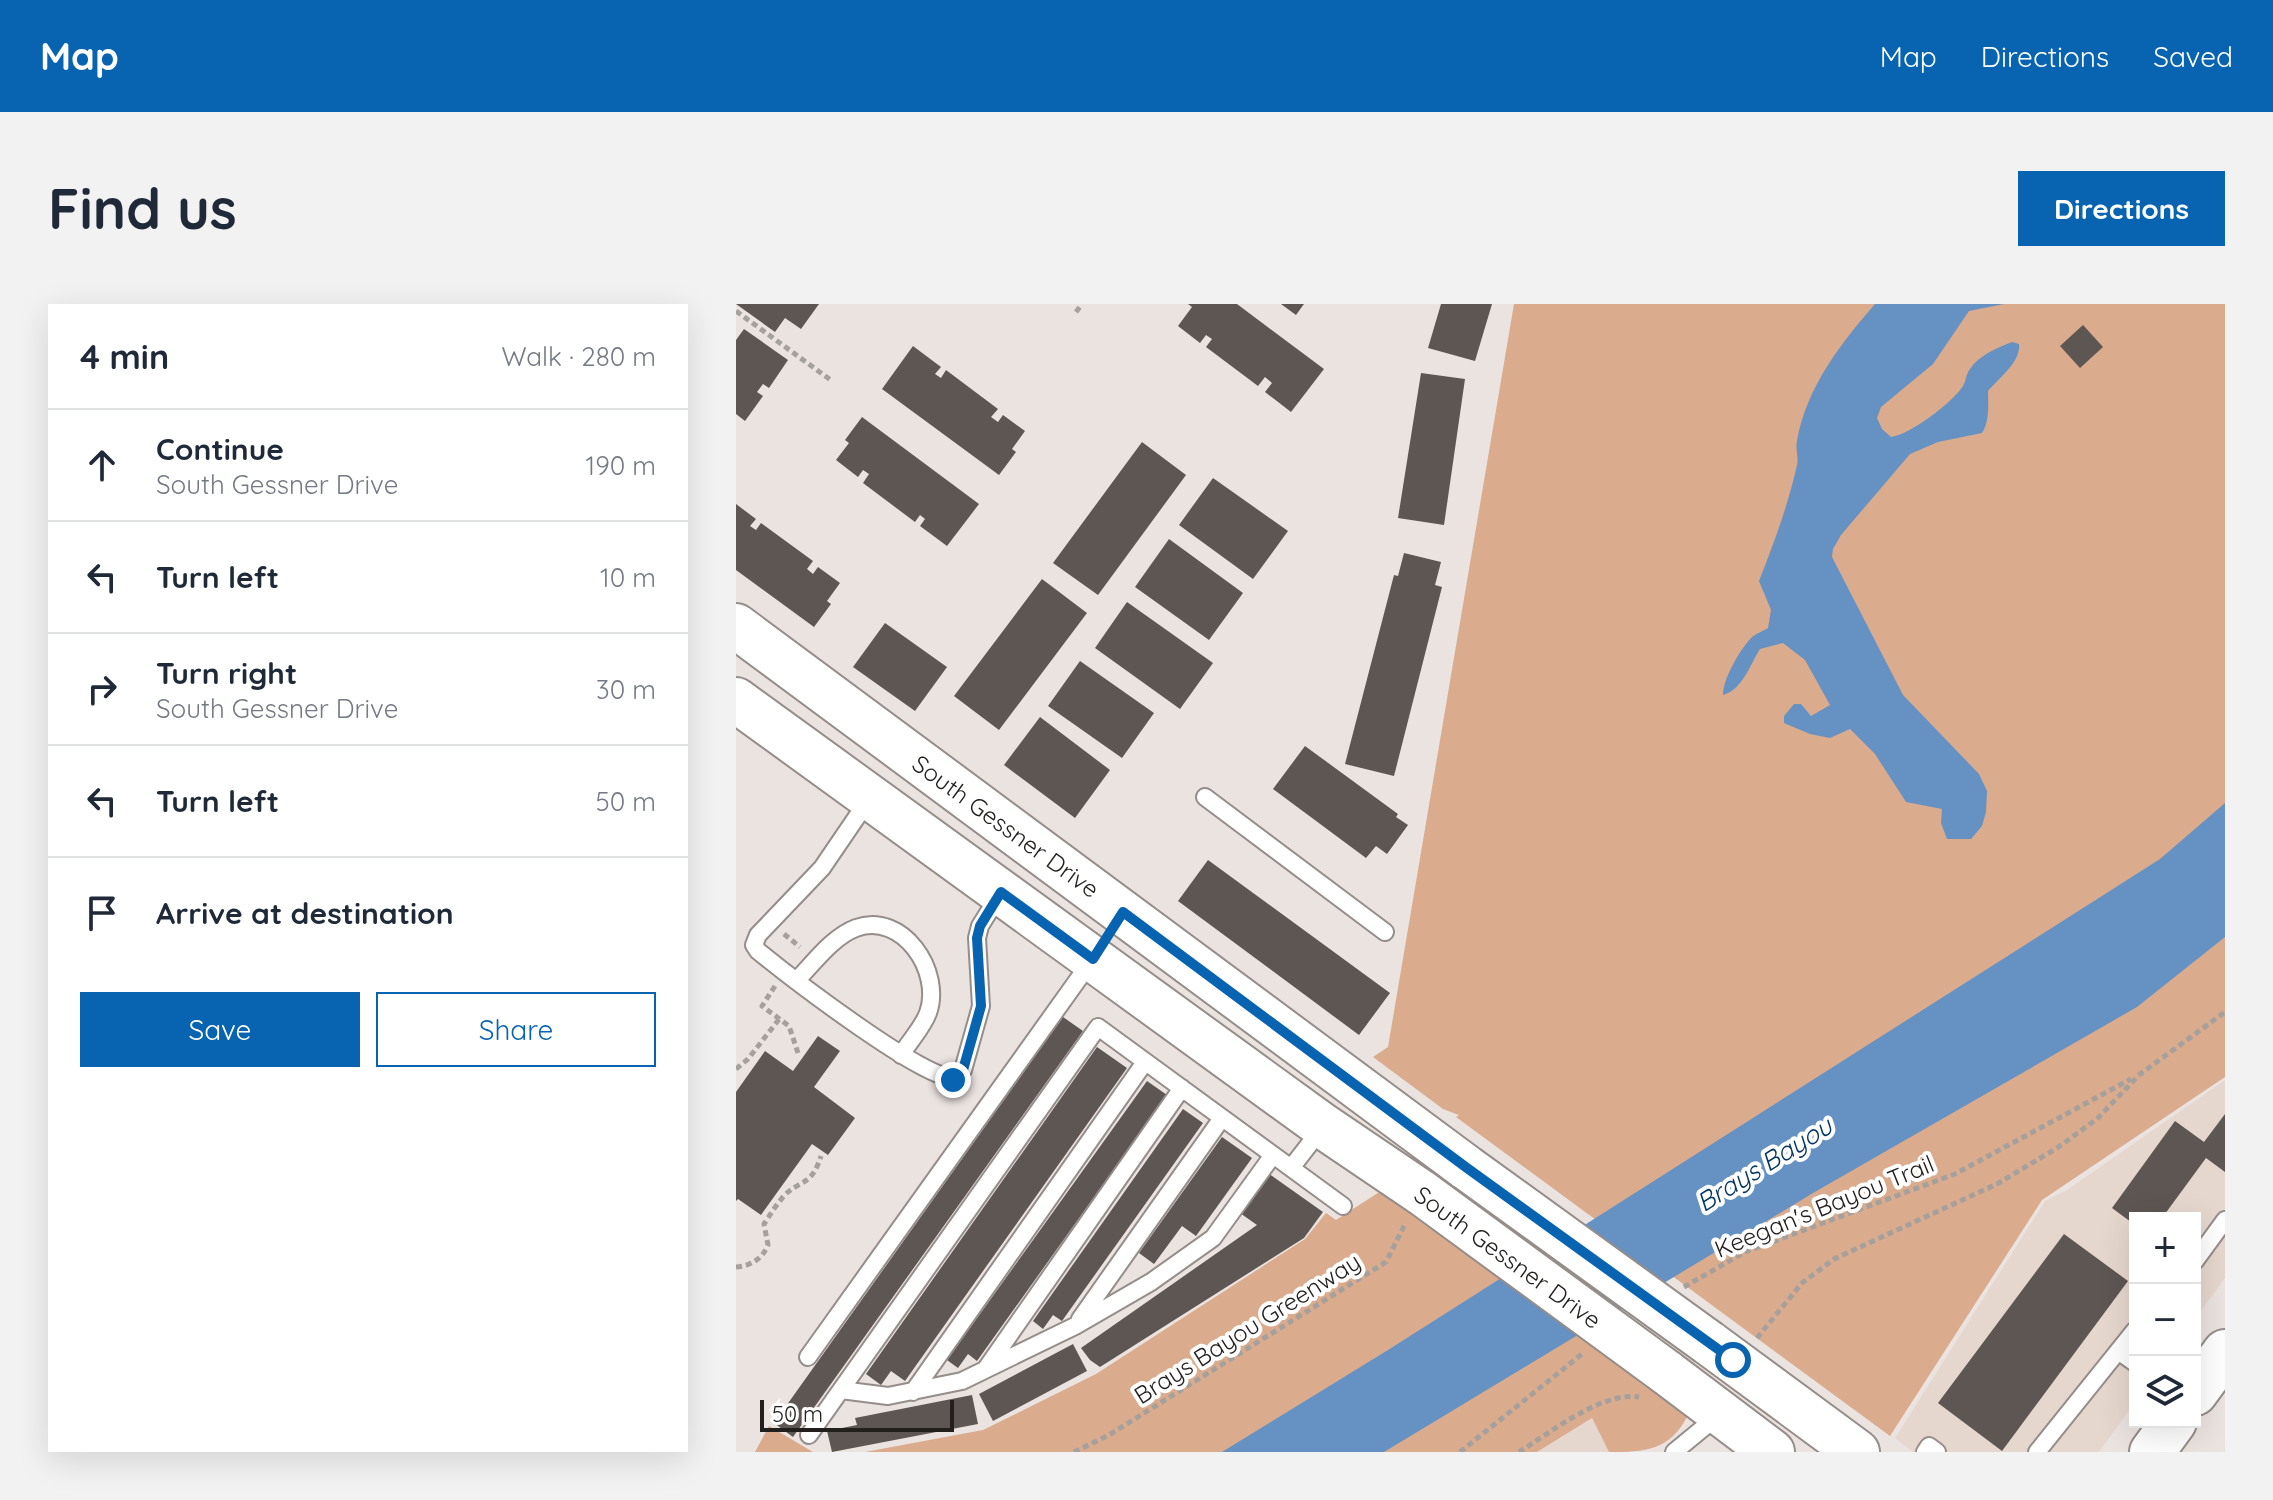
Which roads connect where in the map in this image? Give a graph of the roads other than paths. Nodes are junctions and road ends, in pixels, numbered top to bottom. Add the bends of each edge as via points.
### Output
1 (736, 626) edge
2 (736, 700) edge
3 (1205, 797) dead end
4 (870, 798) junction
5 (1001, 892) junction
6 (1123, 912) junction
7 (1385, 932) dead end
8 (1093, 959) junction
9 (796, 981) junction
10 (901, 1055) junction
11 (1145, 1062) junction
12 (1182, 1088) junction
13 (1222, 1118) junction
14 (1323, 1126) junction
15 (1273, 1155) junction
16 (1291, 1168) junction
17 (1343, 1206) dead end
18 (2225, 1220) edge
19 (2201, 1253) edge
20 (1075, 1326) junction
21 (2129, 1337) edge
22 (2118, 1351) junction
23 (2225, 1352) edge
24 (808, 1357) dead end
25 (2129, 1359) edge
26 (984, 1371) junction
27 (2201, 1385) edge
28 (841, 1390) junction
29 (913, 1392) junction
30 (1721, 1413) junction
31 (2170, 1428) edge
32 (809, 1435) dead end
33 (1674, 1452) edge
34 (1772, 1452) edge
35 (1857, 1452) edge
36 (1925, 1452) edge
37 (1937, 1452) edge
38 (2037, 1452) edge
39 (2152, 1452) edge

1 - 6 main road, South Gessner Drive
2 - 4 main road, South Gessner Drive
3 - 7 lane
4 - 5 main road, South Gessner Drive
4 - 9 lane via 822,868 756,939 758,951
5 - 8 main road, South Gessner Drive
5 - 10 lane via 977,938 981,1006 963,1070 958,1078 946,1078
6 - 8 main road
6 - 35 main road, South Gessner Drive, bridge
8 - 14 main road, South Gessner Drive
8 - 24 lane
9 - 10 lane
9 - 10 lane via 855,928 888,928 916,947 931,987 928,1013
11 - 12 lane
11 - 28 lane via 1098,1027
11 - 29 lane
12 - 13 lane
12 - 26 lane
13 - 15 lane
13 - 20 lane
14 - 16 lane
14 - 30 main road, South Gessner Drive, bridge via 1415,1205 1658,1385
15 - 16 lane
15 - 20 lane via 1213,1238
16 - 17 lane
18 - 19 lane
20 - 26 lane
21 - 22 lane
22 - 25 lane
22 - 38 lane
23 - 27 main road
26 - 29 lane
28 - 29 lane via 888,1396
28 - 32 lane
30 - 33 lane
30 - 34 main road, South Gessner Drive
31 - 39 main road
36 - 37 lane via 1929,1446

